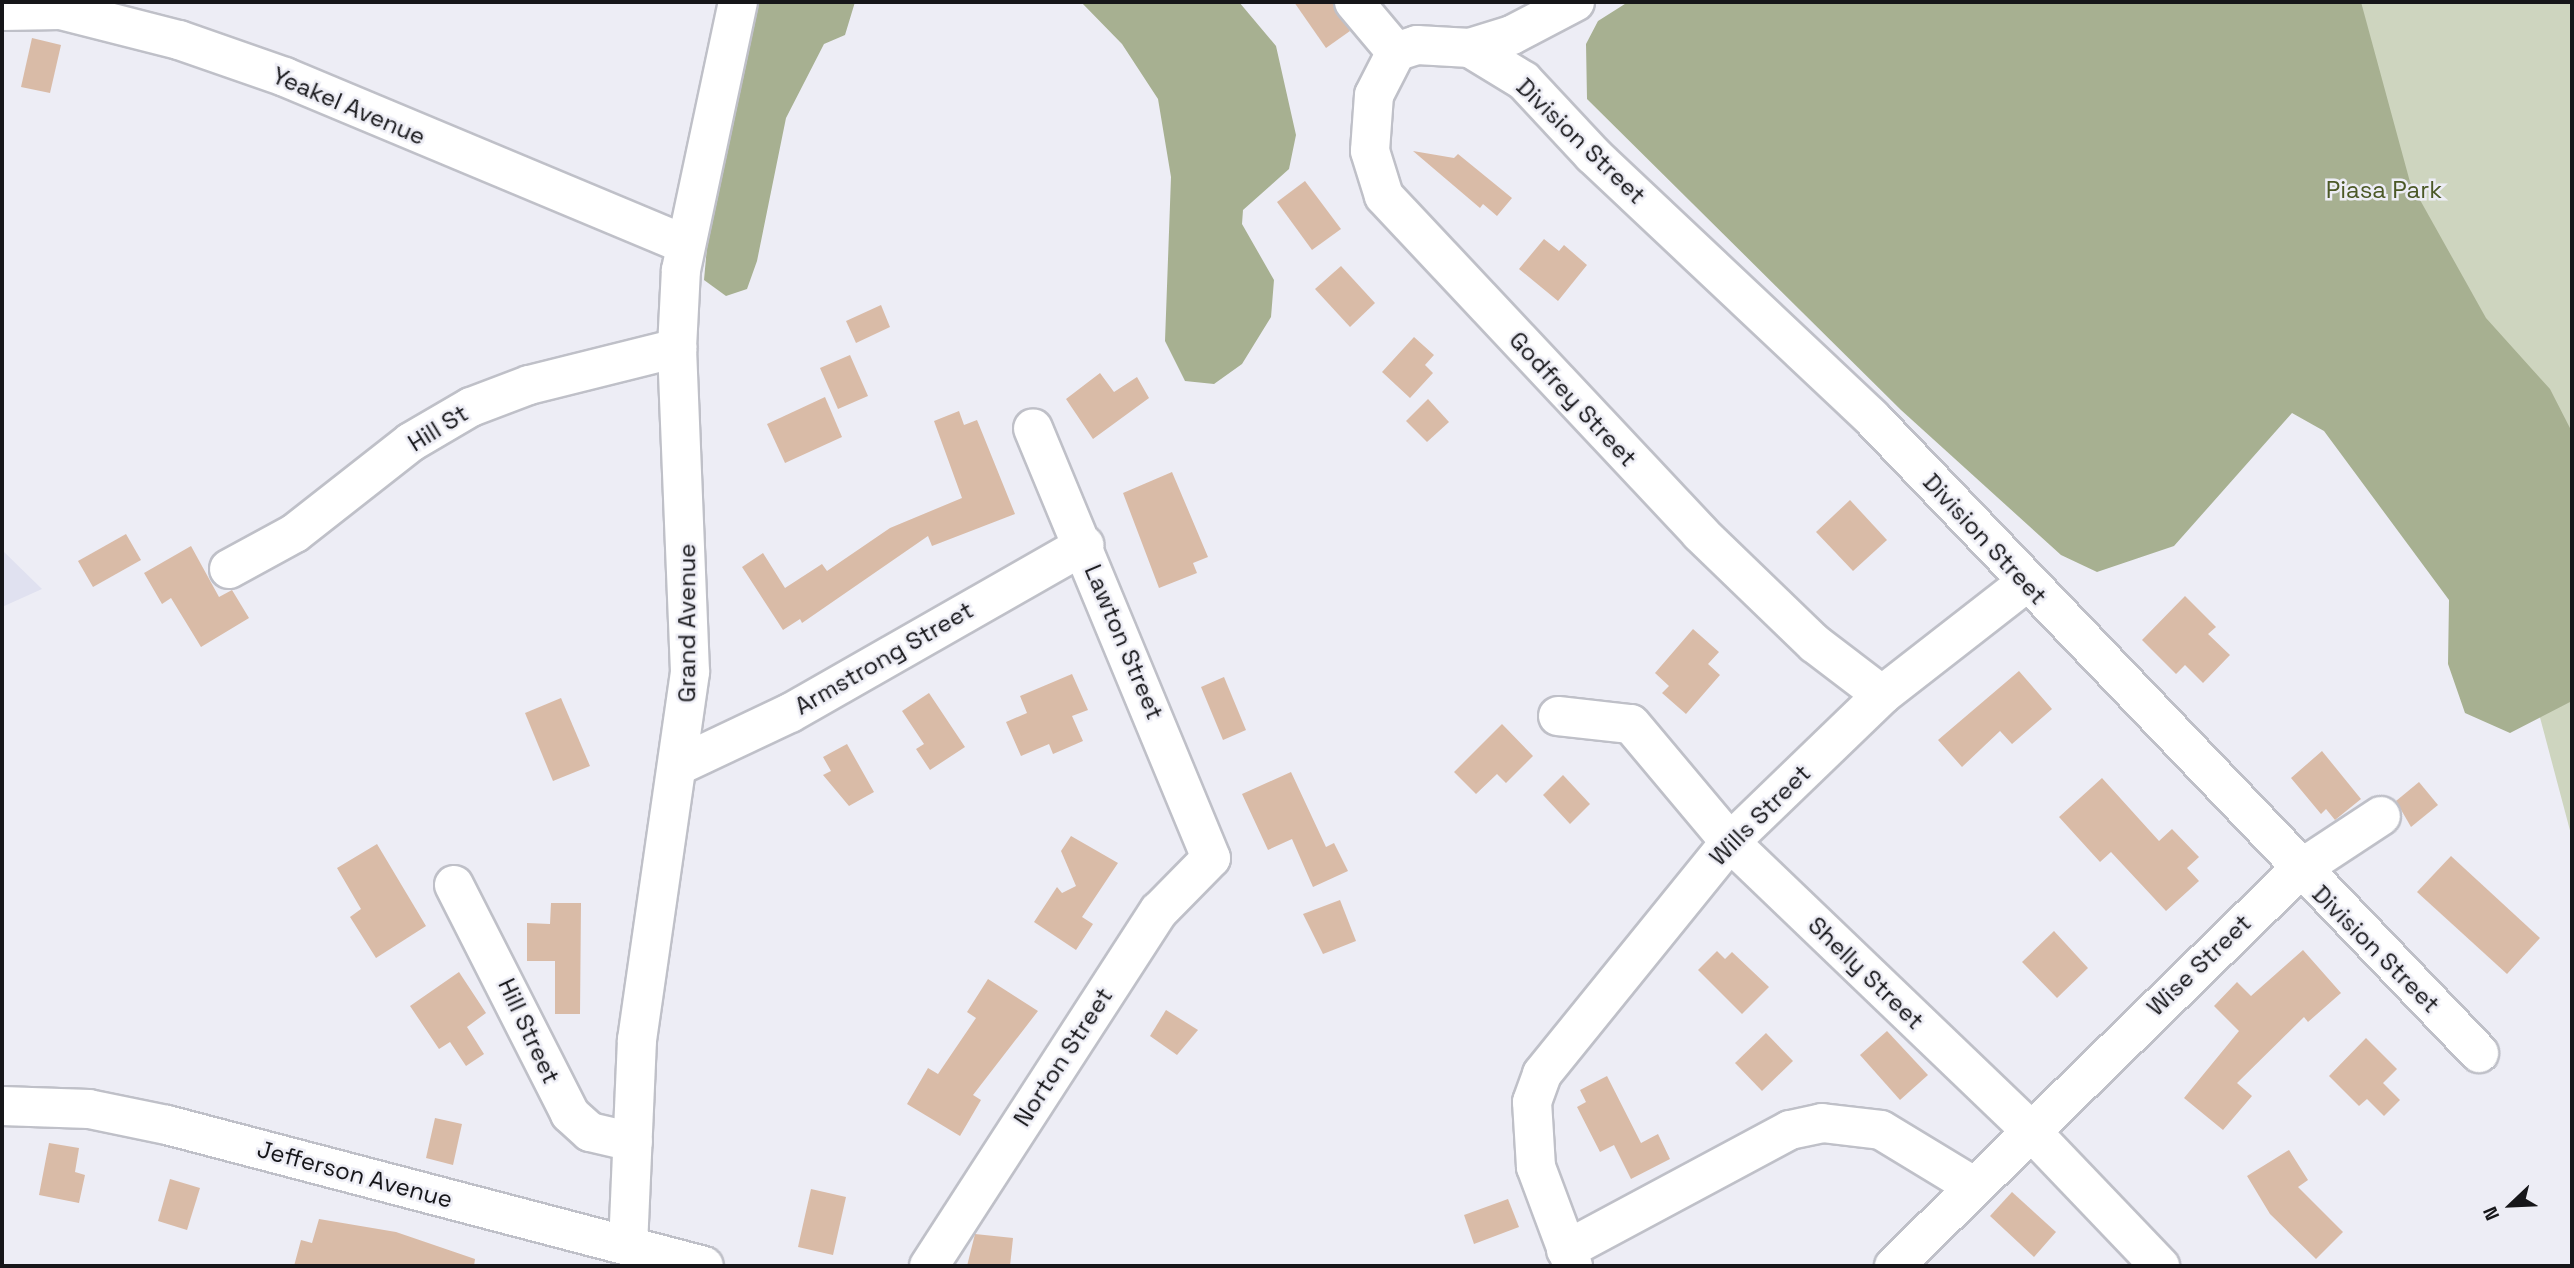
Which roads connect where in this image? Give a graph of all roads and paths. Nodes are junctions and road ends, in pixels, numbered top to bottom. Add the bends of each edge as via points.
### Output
1 (738, 2) edge
2 (1354, 2) edge
3 (1575, 2) edge
4 (2, 11) edge
5 (1470, 48) junction
6 (1396, 52) junction
7 (685, 244) junction
8 (677, 348) junction
9 (1033, 428) dead end
10 (1084, 545) junction
11 (229, 569) dead end
12 (2026, 583) junction
13 (1882, 695) junction
14 (1559, 716) dead end
15 (681, 764) junction
16 (2381, 816) dead end
17 (1730, 842) junction
18 (1211, 858) joint
19 (2299, 870) junction
20 (454, 885) dead end
21 (2479, 1053) dead end
22 (2, 1106) edge
23 (2029, 1129) junction
24 (633, 1143) junction
25 (1973, 1186) junction
26 (628, 1246) junction
27 (1570, 1258) edge
28 (2141, 1259) edge
29 (704, 1266) edge
30 (929, 1266) edge
31 (1894, 1266) edge

1 - 7 street, Grand Avenue
2 - 6 street
3 - 5 street via 1512,35
4 - 7 street, Yeakel Avenue via 61,9 191,44 285,76
5 - 6 street via 1417,45
5 - 12 street, Division Street via 1524,81 1593,155 1871,417
6 - 13 street, Godfrey Street via 1374,96 1370,151 1384,196 1700,533 1815,644
7 - 8 street, Grand Avenue
8 - 11 street, Hill St via 529,385 471,407 411,442 295,533
8 - 15 street, Grand Avenue via 691,621
9 - 10 street, Lawton Street
10 - 15 street, Armstrong Street via 790,713
10 - 18 street, Lawton Street
12 - 13 street, Wills Street
12 - 19 street, Division Street
13 - 17 street, Wills Street
14 - 17 street, Shelly Street via 1631,724
15 - 24 street, Grand Avenue via 648,945
16 - 19 street, Wise Street
17 - 23 street, Shelly Street
17 - 27 street, Wills Street via 1564,1041 1536,1087 1536,1167
18 - 30 street, Norton Street via 1159,911
19 - 21 street, Division Street
19 - 23 street, Wise Street
20 - 24 street, Hill Street via 570,1114 590,1132
22 - 26 street, Jefferson Avenue via 89,1109 167,1125
23 - 25 street, Wise Street
23 - 28 street, Shelly Street
24 - 26 street, Grand Avenue
25 - 27 street via 1881,1130 1822,1123 1790,1130
25 - 31 street, Wise Street
26 - 29 street, Jefferson Avenue

